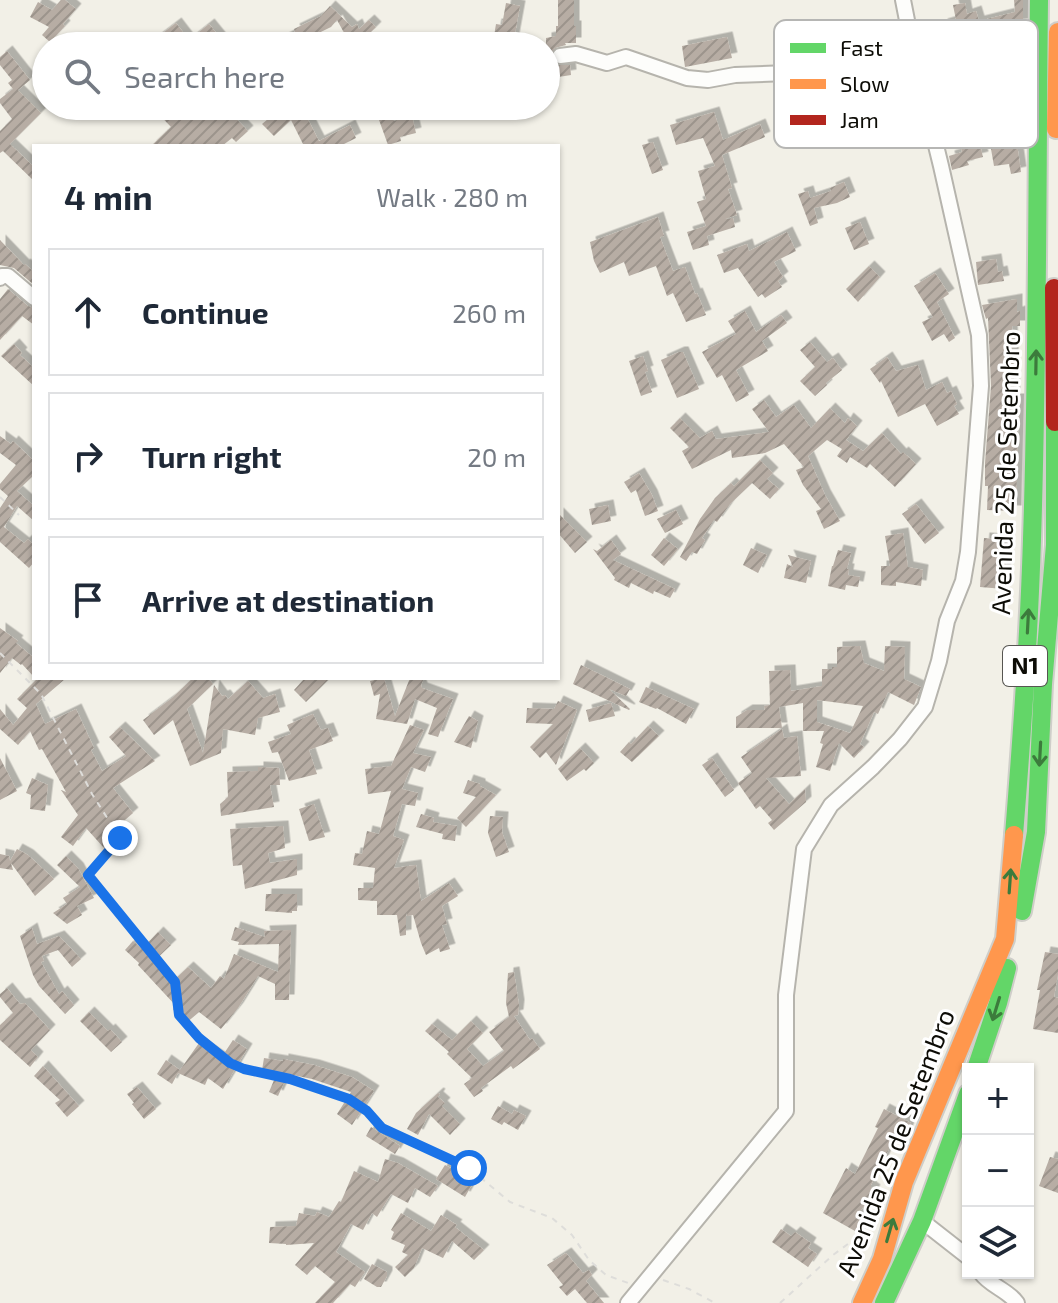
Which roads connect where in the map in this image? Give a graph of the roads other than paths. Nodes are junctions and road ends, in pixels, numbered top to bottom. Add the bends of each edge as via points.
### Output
1 (903, 0) edge
2 (1039, 0) edge
3 (907, 20) edge
4 (1058, 32) edge
5 (560, 56) dead end
6 (774, 74) edge
7 (1038, 110) edge
8 (937, 148) edge
9 (1038, 148) edge
10 (1056, 154) dead end
11 (1055, 215) dead end
12 (0, 278) edge
13 (32, 296) edge
14 (1050, 702) edge
15 (978, 1063) edge
16 (962, 1111) edge
17 (922, 1221) junction
18 (962, 1252) edge
19 (985, 1279) edge
20 (628, 1303) edge
21 (862, 1303) edge
22 (884, 1303) edge
23 (1017, 1303) edge

1 - 3 street
7 -> 2 highway, Avenida 25 de Setembro / N1
4 - 10 highway
5 - 6 street via 576,54 607,63 626,57 708,80
8 - 20 street via 979,335 981,386 963,581 925,707 900,739 831,805 804,849 786,995 786,1111
21 -> 9 highway, Avenida 25 de Setembro / N1 via 882,1259 904,1182 1005,939 1032,543
11 - 14 highway, Avenida 25 de Setembro / N1
12 - 13 street via 8,276
14 -> 15 highway, Avenida 25 de Setembro / N1 via 1024,905
16 - 17 highway, Avenida 25 de Setembro
17 - 18 street
17 - 22 highway, Avenida 25 de Setembro
19 - 23 street

